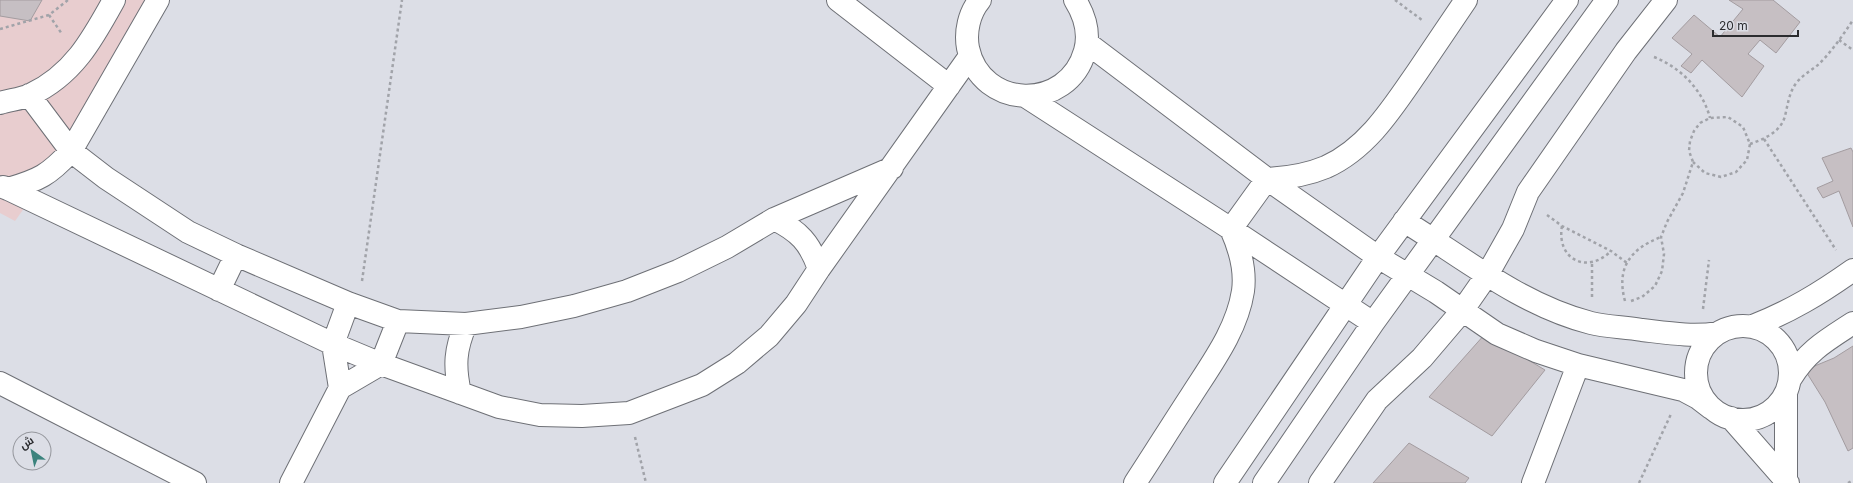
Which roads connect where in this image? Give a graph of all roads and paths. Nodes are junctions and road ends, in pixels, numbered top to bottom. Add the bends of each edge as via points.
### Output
1 (68, 0) edge
2 (114, 0) edge
3 (158, 0) edge
4 (402, 0) edge
5 (838, 0) edge
6 (980, 0) edge
7 (1075, 0) edge
8 (1395, 0) edge
9 (1466, 0) edge
10 (1566, 0) edge
11 (1607, 0) edge
12 (1666, 0) edge
13 (1853, 20) edge
14 (0, 29) edge
15 (1443, 35) junction
16 (1839, 40) junction
17 (1087, 43) junction
18 (1853, 50) edge
19 (1626, 51) junction
20 (970, 56) junction
21 (949, 86) junction
22 (29, 95) junction
23 (1025, 96) junction
24 (0, 103) edge
25 (1710, 118) junction
26 (1764, 139) junction
27 (1750, 144) junction
28 (71, 151) junction
29 (1693, 162) junction
30 (892, 168) junction
31 (1267, 179) junction
32 (4, 187) edge
33 (1528, 192) junction
34 (774, 219) junction
35 (1404, 221) junction
36 (1562, 226) junction
37 (1231, 229) junction
38 (1661, 237) junction
39 (1432, 239) junction
40 (1611, 251) junction
41 (236, 255) junction
42 (1378, 257) junction
43 (1709, 260) dead end
44 (1592, 263) junction
45 (1627, 263) junction
46 (819, 269) junction
47 (1852, 271) edge
48 (1487, 275) junction
49 (1406, 276) junction
50 (219, 290) junction
51 (1346, 304) junction
52 (353, 305) junction
53 (1462, 311) junction
54 (398, 321) junction
55 (1853, 322) edge
56 (1372, 323) junction
57 (1592, 323) junction
58 (466, 324) junction
59 (1753, 326) junction
60 (1709, 334) junction
61 (333, 344) junction
62 (381, 364) junction
63 (1578, 364) junction
64 (0, 383) edge
65 (1788, 386) junction
66 (340, 388) junction
67 (1682, 390) junction
68 (460, 393) junction
69 (1711, 408) junction
70 (629, 414) junction
71 (1731, 418) junction
72 (1853, 480) edge
73 (1787, 481) edge
74 (195, 483) edge
75 (291, 483) edge
76 (646, 483) edge
77 (1135, 483) edge
78 (1226, 483) edge
79 (1264, 483) edge
80 (1320, 483) edge
81 (1533, 483) edge
82 (1639, 483) edge
83 (1848, 483) edge

1 - 14 path via 49,15
2 - 22 street via 78,58 56,80
3 - 28 street
4 - 52 path
5 - 21 street
6 - 20 street via 969,21 967,39
7 - 17 street via 1087,26
8 - 15 path
9 - 15 street
10 - 35 street
11 - 39 street
12 - 19 street
13 - 16 path
15 - 31 street via 1385,118 1360,144 1344,157 1308,174
16 - 18 path
16 - 26 path via 1819,64 1796,82 1790,94 1785,118 1776,130
17 - 23 street via 1082,60 1073,76 1059,87 1043,94
17 - 31 street
19 - 25 path via 1656,58 1686,77 1707,105
19 - 33 street
20 - 21 street
20 - 23 street via 986,81 998,89
21 - 30 street
22 - 24 street
22 - 28 street
23 - 37 street
25 - 27 path via 1728,117 1744,127
25 - 29 path via 1700,123 1690,141
26 - 27 path
26 - 47 path
27 - 29 path via 1747,160 1736,172 1721,177 1705,173
28 - 32 street via 54,169 32,182
28 - 41 street via 106,178 188,232
29 - 38 path via 1683,193
30 - 34 street
30 - 46 street
31 - 37 street
31 - 42 street
32 - 50 street
33 - 36 path via 1542,210
33 - 48 street via 1513,229
34 - 46 street via 790,226 803,238 813,253
34 - 58 street via 727,247 678,271 627,291 551,311
35 - 39 street
35 - 42 street
36 - 40 path
36 - 44 path via 1560,237 1563,248 1570,257 1580,262
37 - 51 street
37 - 77 street via 1239,248 1243,268 1243,289 1232,328
38 - 45 path via 1644,243 1631,255
38 - 45 path via 1664,254 1662,271 1654,286 1642,297 1626,304 1621,287
39 - 48 street
39 - 49 street
40 - 44 path via 1603,259
40 - 45 path
41 - 50 street
41 - 52 street
42 - 49 street
42 - 51 street
43 - 60 path
44 - 57 path
46 - 70 street via 796,304 769,336 737,363 702,385
47 - 59 street via 1821,293
48 - 53 street
48 - 57 street via 1555,311
49 - 53 street via 1436,292
49 - 56 street
50 - 61 street
51 - 56 street
51 - 78 street
52 - 54 street
52 - 61 street
53 - 63 street via 1498,334 1536,351
53 - 80 street via 1422,358 1377,400
54 - 58 street
54 - 62 street
55 - 65 street via 1809,353
56 - 79 street
57 - 60 street via 1676,334
58 - 68 street via 459,340 456,358
59 - 60 street via 1735,326
59 - 65 street via 1766,331 1785,351 1790,364
60 - 69 street via 1697,360 1696,378 1701,394
61 - 62 street
61 - 66 street
62 - 66 street
62 - 68 street
63 - 67 street
63 - 81 street
64 - 74 street
65 - 71 street via 1776,407 1763,416 1747,420
65 - 73 street
66 - 75 street
67 - 69 street
67 - 82 path
68 - 70 street via 499,407 540,415
69 - 71 street
70 - 76 path
71 - 73 street
72 - 83 path

